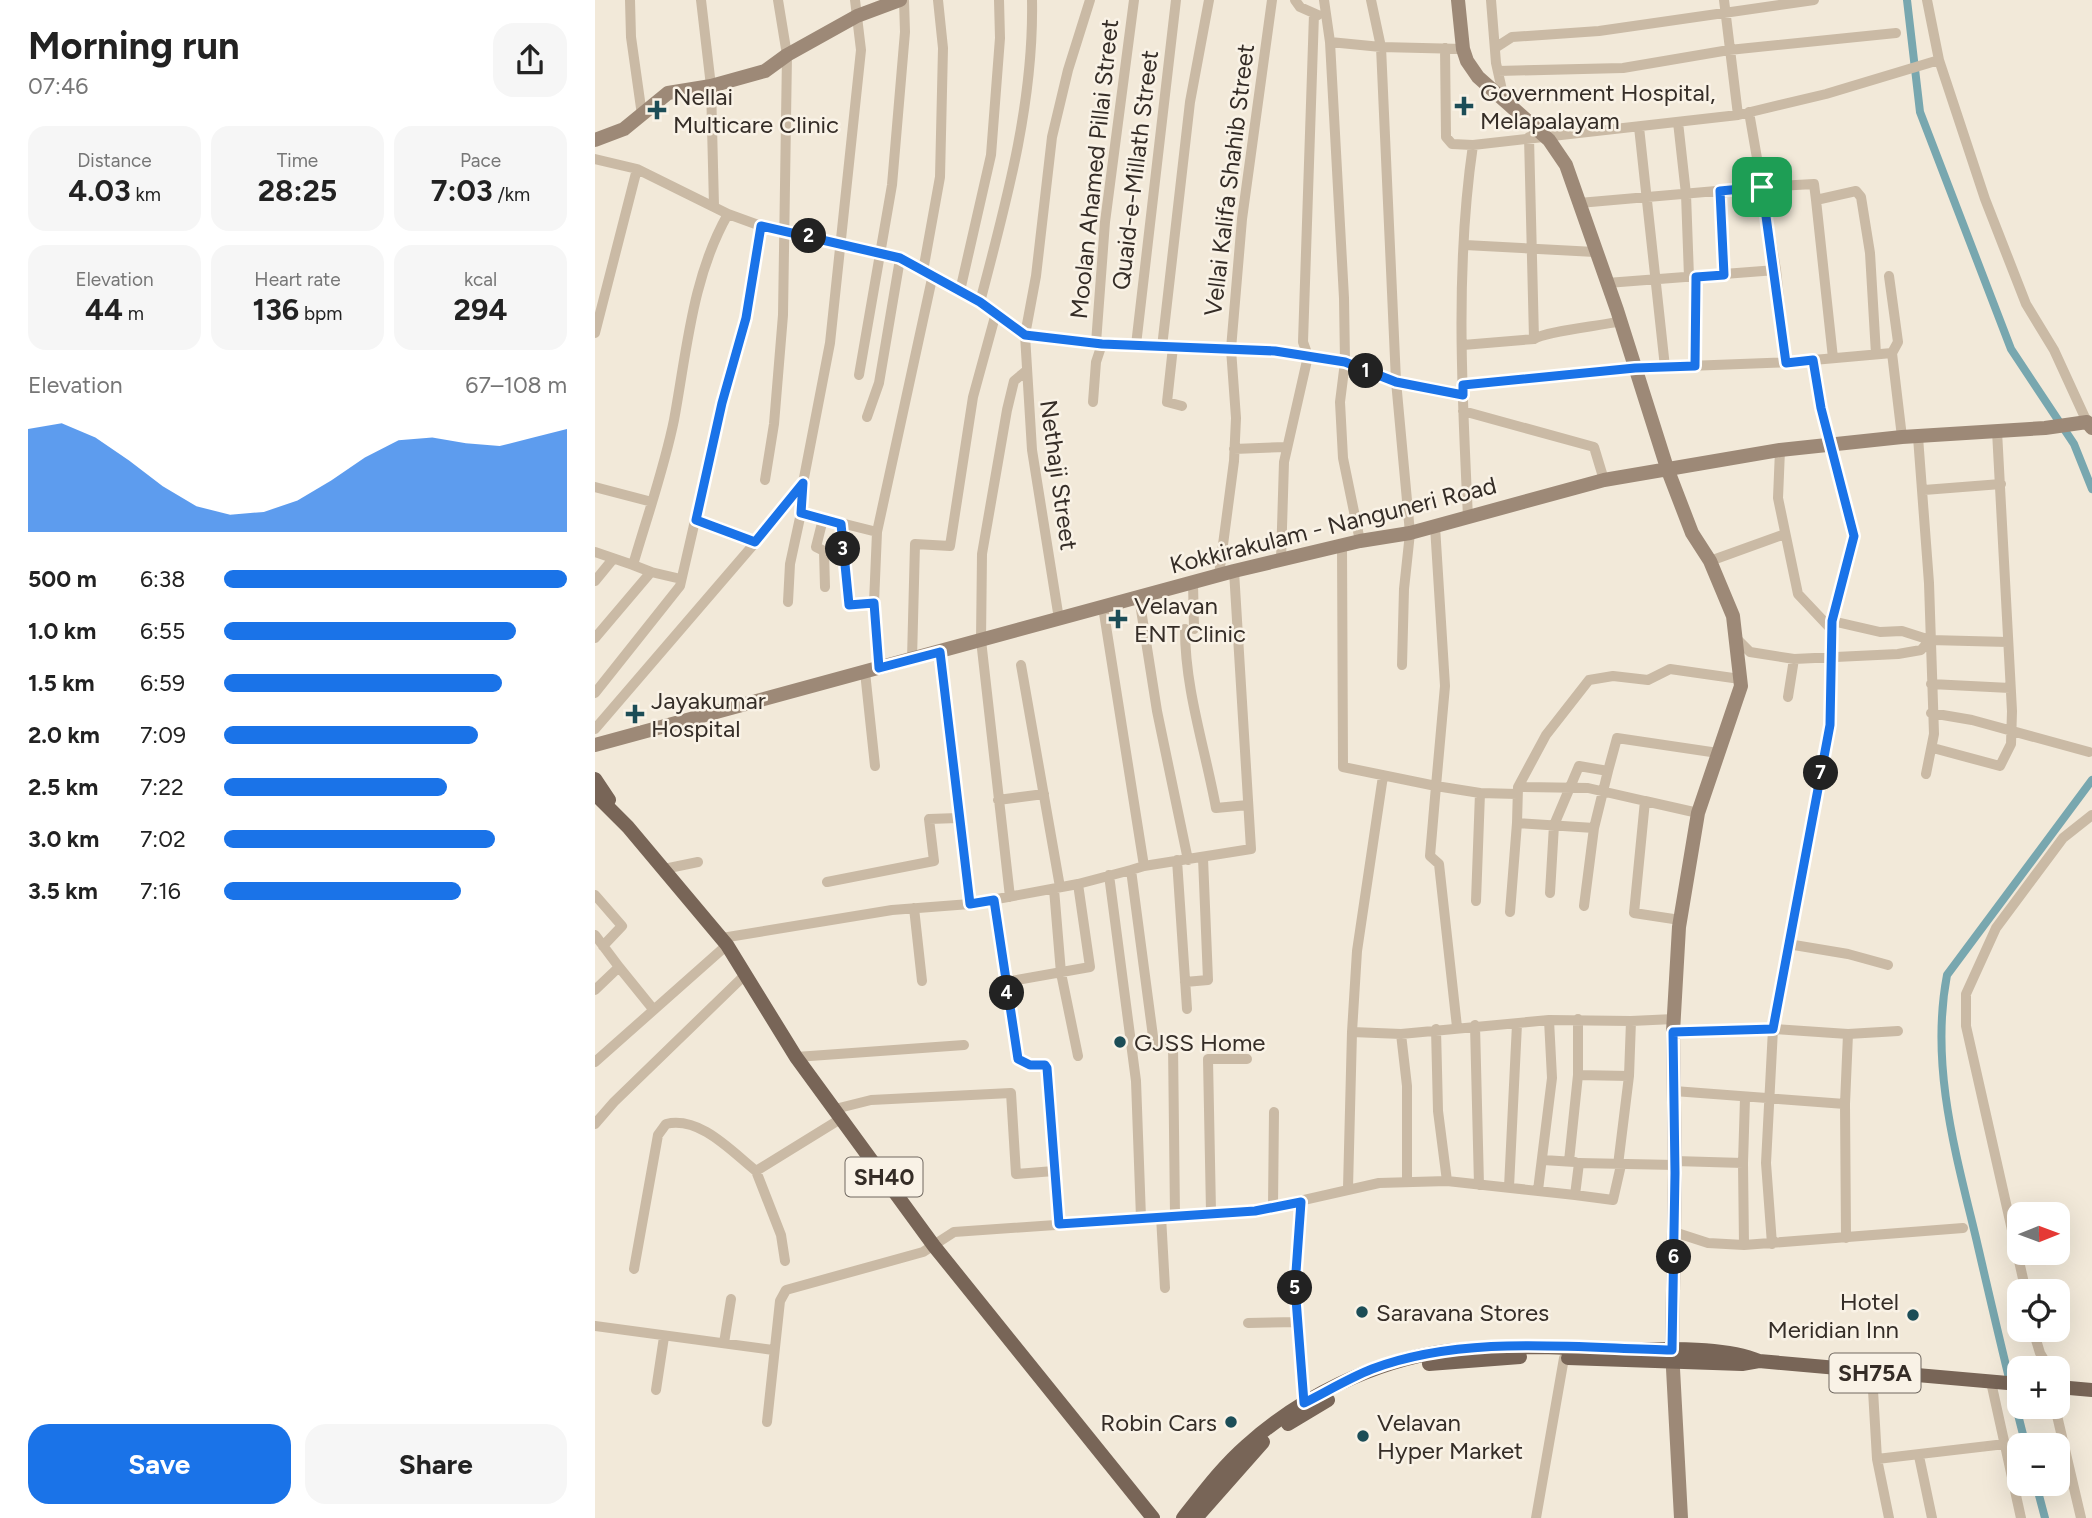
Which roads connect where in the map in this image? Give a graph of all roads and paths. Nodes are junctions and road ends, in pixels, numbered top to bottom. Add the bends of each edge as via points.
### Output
1 (630, 0) edge
2 (701, 0) edge
3 (778, 0) edge
4 (855, 0) edge
5 (902, 0) edge
6 (937, 0) edge
7 (999, 0) edge
8 (1032, 0) edge
9 (1090, 0) edge
10 (1134, 0) edge
11 (1176, 0) edge
12 (1209, 0) edge
13 (1272, 0) edge
14 (1295, 0) edge
15 (1324, 0) edge
16 (1371, 0) edge
17 (1458, 0) edge
18 (1491, 0) edge
19 (1814, 0) edge
20 (1927, 0) edge
21 (1724, 5) edge
22 (1314, 14) junction
23 (857, 16) junction
24 (1325, 16) junction
25 (1896, 33) dead end
26 (1330, 42) junction
27 (1381, 47) junction
28 (1445, 48) junction
29 (1495, 48) junction
30 (1463, 49) junction
31 (1729, 50) junction
32 (787, 55) junction
33 (1939, 60) junction
34 (1498, 71) junction
35 (711, 86) junction
36 (1504, 99) junction
37 (1749, 112) junction
38 (642, 115) junction
39 (1738, 115) junction
40 (1678, 122) junction
41 (1639, 127) junction
42 (1544, 135) junction
43 (1529, 137) junction
44 (595, 140) edge
45 (1473, 145) junction
46 (595, 159) edge
47 (637, 169) junction
48 (1762, 187) junction
49 (1720, 191) junction
50 (1686, 194) junction
51 (1646, 198) junction
52 (1817, 200) junction
53 (1579, 203) junction
54 (714, 206) junction
55 (728, 214) junction
56 (761, 226) junction
57 (784, 231) junction
58 (840, 243) junction
59 (1465, 246) junction
60 (1532, 251) junction
61 (1594, 252) junction
62 (879, 253) junction
63 (900, 258) junction
64 (1776, 270) junction
65 (928, 272) junction
66 (1724, 275) junction
67 (1889, 276) dead end
68 (1696, 277) junction
69 (1657, 280) junction
70 (1607, 284) junction
71 (960, 291) junction
72 (980, 302) junction
73 (996, 313) junction
74 (1621, 321) junction
75 (595, 333) edge
76 (1025, 335) junction
77 (1534, 340) junction
78 (1099, 344) junction
79 (1136, 345) junction
80 (1464, 345) junction
81 (1167, 347) junction
82 (1231, 349) junction
83 (1892, 353) junction
84 (1876, 354) junction
85 (1308, 356) junction
86 (1833, 358) junction
87 (1813, 360) junction
88 (1345, 362) junction
89 (1786, 363) junction
90 (1695, 366) junction
91 (1665, 367) junction
92 (1635, 368) junction
93 (1026, 371) junction
94 (859, 375) dead end
95 (1396, 382) junction
96 (1463, 390) junction
97 (1093, 402) dead end
98 (1182, 406) dead end
99 (1462, 411) junction
100 (867, 417) dead end
101 (2085, 424) edge
102 (1997, 430) junction
103 (1902, 437) junction
104 (1918, 437) junction
105 (1830, 446) junction
106 (1286, 447) junction
107 (1234, 449) junction
108 (1780, 450) junction
109 (1667, 468) junction
110 (765, 480) dead end
111 (1604, 480) junction
112 (803, 483) junction
113 (2001, 484) junction
114 (595, 487) edge
115 (1924, 490) junction
116 (652, 502) junction
117 (801, 513) junction
118 (1468, 517) junction
119 (823, 519) junction
120 (696, 520) junction
121 (841, 524) junction
122 (1435, 526) junction
123 (877, 533) junction
124 (1410, 533) junction
125 (1785, 534) junction
126 (1360, 541) junction
127 (755, 542) junction
128 (1342, 546) junction
129 (595, 552) edge
130 (613, 559) junction
131 (1282, 561) junction
132 (1710, 561) junction
133 (633, 565) junction
134 (1234, 571) junction
135 (651, 572) junction
136 (1219, 575) junction
137 (681, 579) junction
138 (595, 581) edge
139 (1193, 582) junction
140 (825, 587) dead end
141 (1139, 597) junction
142 (788, 602) dead end
143 (874, 603) junction
144 (1103, 607) junction
145 (1059, 619) junction
146 (1831, 625) junction
147 (1735, 637) junction
148 (595, 638) edge
149 (981, 640) junction
150 (1930, 640) junction
151 (2008, 642) junction
152 (940, 652) junction
153 (1830, 658) junction
154 (912, 659) junction
155 (1794, 659) junction
156 (1021, 665) dead end
157 (1402, 665) dead end
158 (872, 670) junction
159 (1740, 679) junction
160 (1931, 684) junction
161 (2010, 688) junction
162 (595, 693) edge
163 (1787, 697) dead end
164 (1931, 713) junction
165 (595, 729) edge
166 (2011, 731) junction
167 (626, 738) junction
168 (595, 745) edge
169 (1933, 748) junction
170 (2089, 752) dead end
171 (1718, 753) junction
172 (595, 755) edge
173 (875, 766) dead end
174 (1608, 771) junction
175 (1926, 774) dead end
176 (1383, 776) junction
177 (595, 779) edge
178 (1436, 786) junction
179 (1568, 789) junction
180 (1518, 791) junction
181 (1605, 791) junction
182 (1044, 793) junction
183 (1480, 793) junction
184 (595, 794) edge
185 (998, 800) junction
186 (1645, 801) junction
187 (1248, 805) junction
188 (1698, 813) junction
189 (2092, 815) edge
190 (958, 818) junction
191 (1517, 822) junction
192 (1554, 825) junction
193 (628, 827) junction
194 (1594, 828) junction
195 (1203, 858) junction
196 (1182, 860) junction
197 (698, 862) dead end
198 (1144, 866) junction
199 (664, 869) junction
200 (1131, 870) junction
201 (1109, 875) junction
202 (827, 882) dead end
203 (1078, 884) junction
204 (1057, 888) junction
205 (1550, 893) dead end
206 (595, 895) edge
207 (1010, 897) junction
208 (994, 900) junction
209 (1476, 901) dead end
210 (970, 904) junction
211 (1584, 906) dead end
212 (914, 908) junction
213 (1510, 912) dead end
214 (1680, 920) junction
215 (595, 935) edge
216 (724, 942) junction
217 (1789, 944) junction
218 (603, 946) junction
219 (1888, 965) dead end
220 (619, 967) junction
221 (1061, 973) junction
222 (746, 974) junction
223 (922, 981) dead end
224 (1006, 982) junction
225 (1185, 982) junction
226 (595, 990) edge
227 (653, 1009) junction
228 (1187, 1009) dead end
229 (1578, 1019) junction
230 (1549, 1020) junction
231 (1631, 1021) junction
232 (1517, 1024) junction
233 (1475, 1025) junction
234 (1673, 1025) junction
235 (1457, 1027) junction
236 (1436, 1029) junction
237 (1773, 1029) junction
238 (1898, 1031) dead end
239 (1352, 1032) junction
240 (1401, 1034) junction
241 (1849, 1034) junction
242 (964, 1045) dead end
243 (1078, 1056) dead end
244 (796, 1057) junction
245 (1247, 1059) dead end
246 (595, 1062) edge
247 (1578, 1074) junction
248 (1629, 1076) junction
249 (1674, 1091) junction
250 (1745, 1098) junction
251 (1770, 1100) junction
252 (1845, 1104) junction
253 (1274, 1112) dead end
254 (838, 1114) junction
255 (595, 1124) edge
256 (1543, 1160) junction
257 (1574, 1162) junction
258 (1675, 1163) junction
259 (1742, 1163) junction
260 (1619, 1165) junction
261 (756, 1171) junction
262 (1054, 1171) junction
263 (1447, 1181) junction
264 (1407, 1182) junction
265 (1479, 1185) junction
266 (1509, 1187) junction
267 (1349, 1188) junction
268 (1538, 1190) junction
269 (1574, 1195) junction
270 (1301, 1202) junction
271 (1272, 1206) junction
272 (1211, 1212) junction
273 (1161, 1216) junction
274 (1175, 1216) junction
275 (1141, 1218) junction
276 (1059, 1224) junction
277 (1963, 1228) dead end
278 (1674, 1232) junction
279 (1846, 1238) junction
280 (1772, 1244) junction
281 (1744, 1245) junction
282 (934, 1246) junction
283 (785, 1261) dead end
284 (634, 1269) dead end
285 (2023, 1279) edge
286 (1165, 1288) dead end
287 (731, 1299) dead end
288 (1298, 1322) junction
289 (1248, 1323) dead end
290 (595, 1326) edge
291 (664, 1337) junction
292 (724, 1343) junction
293 (773, 1350) junction
294 (1672, 1356) junction
295 (1564, 1358) junction
296 (1872, 1373) junction
297 (1991, 1382) junction
298 (2007, 1383) edge
299 (2070, 1388) edge
300 (656, 1390) dead end
301 (2092, 1390) edge
302 (1304, 1403) junction
303 (2058, 1419) edge
304 (767, 1422) dead end
305 (2005, 1444) junction
306 (1919, 1456) junction
307 (1877, 1459) junction
308 (1153, 1518) edge
309 (1183, 1518) edge
310 (1196, 1518) edge
311 (1536, 1518) edge
312 (1681, 1518) edge
313 (1889, 1518) edge
314 (1932, 1518) edge
315 (2021, 1518) edge
316 (2081, 1518) edge

1 - 38 street
2 - 35 street
3 - 32 street
4 - 23 street
5 - 23 main road
5 - 62 street via 905,32 892,185
6 - 65 street via 943,48 940,177
7 - 71 street via 991,155
8 - 72 street via 1026,94 1014,172
9 - 76 street, Nethaji Street via 1052,137
10 - 78 street, Moolan Ahamed Pillai Street via 1105,222
11 - 79 street, Quaid-e-Millath Street
12 - 81 street via 1190,102
13 - 82 street, Vellai Kalifa Shahib Street via 1242,219
14 - 22 street
15 - 24 street
16 - 27 street
17 - 30 main road
18 - 29 street
19 - 21 street
20 - 33 street
21 - 29 street via 1599,31 1512,37
21 - 31 street
22 - 24 street
22 - 85 street via 1303,342
23 - 32 main road
23 - 58 street via 861,50
24 - 26 street
25 - 31 street
26 - 27 street
26 - 88 street
27 - 28 street
27 - 95 street
28 - 30 street
28 - 45 street via 1447,142
29 - 34 street
30 - 36 main road via 1478,77
31 - 34 street via 1623,68
31 - 39 street
32 - 35 main road via 765,71
32 - 57 street
33 - 37 street
33 - 101 street via 2022,293 2054,350
34 - 36 street
35 - 38 main road via 668,93
35 - 54 street
36 - 42 main road
37 - 39 street
37 - 48 street
38 - 44 main road via 624,129
39 - 40 street
40 - 41 street
40 - 50 street
41 - 42 street
41 - 51 street
42 - 43 street
42 - 53 main road via 1566,165
43 - 45 street
43 - 60 street
45 - 59 street via 1465,201
46 - 47 street
47 - 54 street
47 - 75 street
48 - 49 street
48 - 52 street via 1814,184
48 - 64 street
49 - 50 street
49 - 66 street
50 - 51 street
50 - 68 street via 1689,277
51 - 53 street
51 - 69 street
52 - 84 street via 1856,191 1861,197 1870,253
52 - 86 street
53 - 61 main road
54 - 55 street
55 - 56 street
55 - 116 street via 712,245 700,285 668,448
56 - 57 street
56 - 120 street via 746,318
57 - 58 street
57 - 110 street via 783,315
58 - 62 street
58 - 112 street via 830,343
59 - 60 street
59 - 80 street
60 - 61 street
60 - 77 street
61 - 70 main road
62 - 63 street
62 - 94 street
63 - 65 street
63 - 100 street via 879,383
64 - 66 street
64 - 89 street
65 - 71 street
65 - 123 street
66 - 68 street
67 - 83 street via 1898,342
68 - 69 street
68 - 90 street
69 - 70 street
69 - 91 street
70 - 74 main road
71 - 72 street
72 - 73 street
73 - 76 street
73 - 154 street via 973,397 950,546 915,544
74 - 77 street via 1542,334
74 - 92 main road
76 - 78 street
76 - 93 street, Nethaji Street
77 - 80 street
78 - 79 street
78 - 97 street, Moolan Ahamed Pillai Street
79 - 81 street
80 - 96 street
81 - 82 street
81 - 98 street via 1167,402
82 - 85 street
82 - 107 street, Vellai Kalifa Shahib Street
83 - 84 street
83 - 103 street
84 - 86 street
85 - 88 street
85 - 106 street
86 - 87 street
87 - 89 street
87 - 105 street
88 - 95 street
88 - 126 street via 1340,402 1343,458
89 - 90 street
90 - 91 street
91 - 92 street
92 - 96 street
92 - 109 main road
93 - 145 street, Nethaji Street via 1032,450
93 - 149 street via 1014,382 993,483 982,554
95 - 96 street
95 - 124 street
96 - 99 street
99 - 111 street via 1594,447
99 - 118 street
101 - 102 main road, Kokkirakulam - Nanguneri Road
102 - 104 main road, Kokkirakulam - Nanguneri Road
102 - 113 street
103 - 104 main road, Kokkirakulam - Nanguneri Road
103 - 105 main road, Kokkirakulam - Nanguneri Road
104 - 115 street
105 - 108 main road, Kokkirakulam - Nanguneri Road
105 - 146 street via 1854,536
106 - 107 street
106 - 131 street
107 - 136 street, Vellai Kalifa Shahib Street
108 - 109 main road, Kokkirakulam - Nanguneri Road
108 - 125 street via 1778,498
109 - 111 main road, Kokkirakulam - Nanguneri Road
109 - 132 main road via 1692,533
111 - 118 main road, Kokkirakulam - Nanguneri Road
112 - 117 street
112 - 127 street
113 - 115 street
113 - 151 street
114 - 116 street
115 - 150 street
116 - 133 street
117 - 119 street
117 - 142 street via 790,564
118 - 122 main road, Kokkirakulam - Nanguneri Road
119 - 121 street
119 - 140 street via 816,547 824,551
120 - 127 street
120 - 137 street
121 - 123 street
121 - 143 street via 849,605
122 - 124 main road, Kokkirakulam - Nanguneri Road
122 - 178 street via 1445,686
123 - 143 street
124 - 126 main road, Kokkirakulam - Nanguneri Road
124 - 157 street
125 - 132 street
125 - 146 street via 1798,594
126 - 128 main road, Kokkirakulam - Nanguneri Road
127 - 165 street
128 - 131 main road, Kokkirakulam - Nanguneri Road
128 - 176 street via 1343,767
129 - 130 street
130 - 133 street
130 - 138 street
131 - 134 main road, Kokkirakulam - Nanguneri Road
132 - 147 main road via 1733,616
133 - 135 street
134 - 136 main road, Kokkirakulam - Nanguneri Road
134 - 187 street
135 - 137 street
135 - 148 street
136 - 139 main road, Kokkirakulam - Nanguneri Road
137 - 162 street via 674,597
139 - 141 main road, Kokkirakulam - Nanguneri Road
139 - 187 street via 1187,681 1216,808
141 - 144 main road, Kokkirakulam - Nanguneri Road
141 - 196 street
143 - 158 street
144 - 145 main road, Kokkirakulam - Nanguneri Road
144 - 198 street
145 - 149 main road, Kokkirakulam - Nanguneri Road
146 - 150 street via 1902,631
146 - 153 street
147 - 155 street via 1750,652
147 - 159 main road
149 - 152 main road, Kokkirakulam - Nanguneri Road
149 - 185 street
150 - 151 street
150 - 153 street via 1921,650
150 - 160 street
151 - 161 street
152 - 154 main road, Kokkirakulam - Nanguneri Road
152 - 190 street
153 - 155 street
153 - 217 street via 1830,725
154 - 158 main road, Kokkirakulam - Nanguneri Road
155 - 163 street
156 - 182 street
158 - 167 main road, Kokkirakulam - Nanguneri Road
158 - 173 street
159 - 171 main road
159 - 180 street via 1669,669 1649,680 1613,676 1589,680 1546,735
160 - 161 street
160 - 164 street
161 - 166 street
164 - 166 street
164 - 169 street
166 - 169 street via 2011,744 2000,766
166 - 170 street
167 - 168 main road, Kokkirakulam - Nanguneri Road
167 - 172 main road
169 - 175 street
171 - 174 street via 1617,738
171 - 188 main road
174 - 179 street via 1579,766
174 - 181 street
176 - 178 street
176 - 239 street via 1357,951
177 - 193 main road
178 - 183 street
178 - 235 street via 1430,856 1439,864
179 - 180 street
179 - 181 street
179 - 192 street
180 - 183 street
180 - 191 street
181 - 186 street
181 - 194 street
182 - 185 street
182 - 204 street
183 - 209 street
184 - 193 main road, SH40
185 - 207 street
186 - 188 street
186 - 214 street via 1634,914
187 - 195 street via 1251,849
188 - 214 main road
189 - 285 street via 2063,838 1996,928 1966,994 1966,1026
190 - 202 street via 929,819 934,861
190 - 210 street
191 - 192 street
191 - 213 street
192 - 194 street
192 - 205 street
193 - 199 main road, SH40
194 - 211 street
195 - 196 street
195 - 225 street via 1208,980
196 - 198 street
196 - 225 street
197 - 199 street
198 - 200 street
199 - 216 main road, SH40
200 - 201 street
200 - 274 street via 1154,1044 1173,1044
201 - 203 street
201 - 275 street via 1136,1081
203 - 204 street
203 - 221 street via 1090,967
204 - 207 street
204 - 221 street
206 - 218 street via 622,926
207 - 208 street
208 - 210 street
208 - 224 street
210 - 212 street
212 - 216 street
212 - 223 street
214 - 234 main road
215 - 218 street
216 - 222 main road, SH40
216 - 227 street
217 - 219 street
217 - 237 street
218 - 220 street
220 - 226 street
220 - 227 street
221 - 224 street
221 - 243 street
222 - 244 main road, SH40
222 - 255 street
224 - 262 street via 1018,1059 1047,1068
225 - 228 street
227 - 246 street
229 - 230 street
229 - 231 street
229 - 247 street
230 - 232 street
230 - 256 street via 1552,1078
231 - 234 street
231 - 248 street
232 - 233 street
232 - 266 street
233 - 235 street
233 - 265 street
234 - 237 street
234 - 249 main road
235 - 236 street
236 - 240 street
236 - 263 street via 1438,1111
237 - 241 street
237 - 251 street
238 - 241 street
239 - 240 street
239 - 267 street
240 - 264 street via 1407,1086
241 - 252 street
242 - 244 street
244 - 254 main road, SH40
245 - 272 street via 1208,1059
247 - 248 street
247 - 257 street
248 - 260 street
249 - 250 street
249 - 258 main road
250 - 251 street
250 - 259 street
251 - 252 street
251 - 280 street via 1766,1163
252 - 279 street
253 - 271 street
254 - 261 street
254 - 262 street via 871,1100 1011,1093 1016,1174
254 - 282 main road, SH40
256 - 257 street
256 - 268 street
257 - 260 street
257 - 269 street
258 - 259 street
258 - 260 street
258 - 278 main road
259 - 281 street
260 - 269 street via 1613,1200
261 - 283 street via 781,1235
261 - 284 street via 698,1127 679,1121 666,1124 658,1135
262 - 276 street
263 - 264 street
263 - 265 street
264 - 267 street
265 - 266 street
266 - 268 street
267 - 270 street
268 - 269 street
270 - 271 street
270 - 288 street via 1295,1286
271 - 272 street
272 - 274 street
273 - 274 street
273 - 275 street
273 - 286 street
275 - 276 street
276 - 282 street via 954,1232
277 - 279 street
278 - 281 street via 1708,1243
278 - 294 main road
279 - 280 street
280 - 281 street
282 - 293 street via 786,1290 780,1301
282 - 308 main road, SH40
287 - 292 street
288 - 289 street
288 - 302 street
290 - 291 street
291 - 292 street
291 - 300 street
292 - 293 street
293 - 304 street
294 - 295 main road
294 - 296 main road, SH75A via 1744,1354 1759,1361
294 - 302 main road, SH75A via 1550,1348 1444,1352 1372,1369
294 - 312 main road
295 - 310 main road via 1458,1360 1380,1375 1271,1433
295 - 311 street
296 - 297 main road, SH75A
296 - 307 street
297 - 298 main road, SH75A
297 - 305 street
299 - 301 main road
302 - 309 main road, SH75A via 1245,1447
303 - 316 street
305 - 306 street
305 - 315 street
306 - 307 street
306 - 314 street
307 - 313 street

